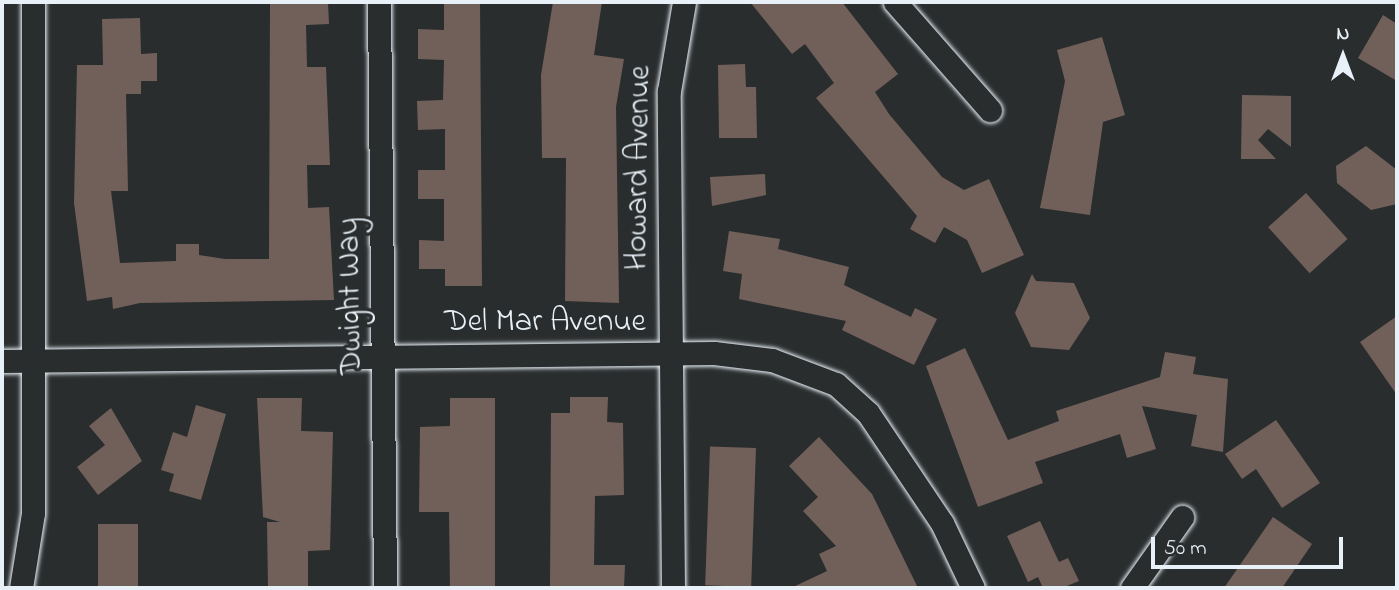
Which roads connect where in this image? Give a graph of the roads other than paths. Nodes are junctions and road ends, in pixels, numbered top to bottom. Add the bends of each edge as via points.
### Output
1 (33, 2) edge
2 (379, 2) edge
3 (684, 2) edge
4 (895, 2) edge
5 (990, 110) dead end
6 (385, 354) junction
7 (669, 354) junction
8 (2, 361) edge
9 (31, 361) junction
10 (1182, 517) dead end
11 (21, 588) edge
12 (385, 588) edge
13 (673, 588) edge
14 (973, 588) edge
15 (1132, 588) edge

1 - 9 street
2 - 6 street, Dwight Way
3 - 7 street, Howard Avenue via 669,91
4 - 5 street
6 - 7 street, Del Mar Avenue
6 - 9 street, Del Mar Avenue
6 - 12 street, Dwight Way
7 - 13 street, Howard Avenue
7 - 14 street, Del Mar Avenue via 772,360 836,384 892,442 942,523
8 - 9 street, Del Mar Avenue
9 - 11 street via 33,513
10 - 15 street

